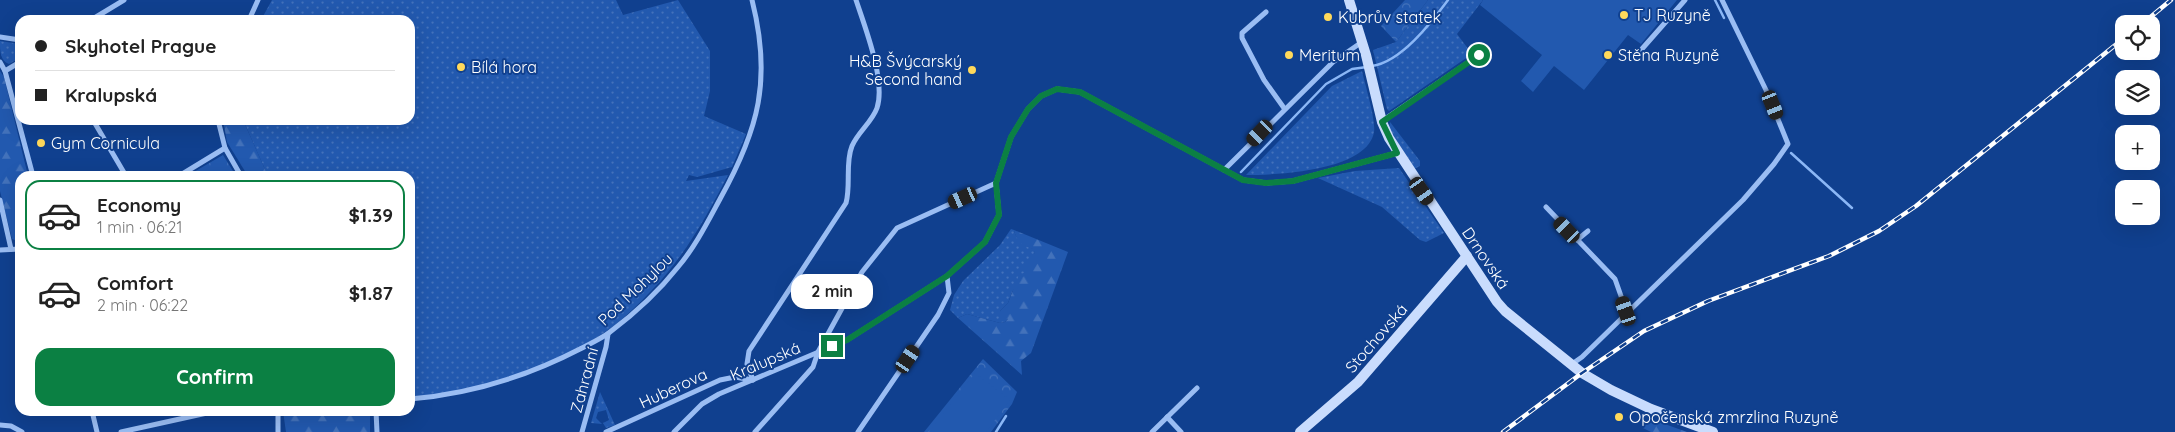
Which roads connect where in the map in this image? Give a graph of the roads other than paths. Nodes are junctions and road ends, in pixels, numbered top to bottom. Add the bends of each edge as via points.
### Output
1 (124, 0) edge
2 (258, 0) edge
3 (752, 0) edge
4 (856, 0) edge
5 (1349, 0) edge
6 (1685, 0) edge
7 (1722, 0) edge
8 (1266, 12) dead end
9 (99, 15) edge
10 (251, 15) edge
11 (0, 37) edge
12 (15, 39) edge
13 (1362, 42) junction
14 (1479, 55) dead end
15 (1634, 58) dead end
16 (0, 62) edge
17 (15, 65) edge
18 (5, 71) junction
19 (15, 108) edge
20 (1284, 108) junction
21 (1382, 122) junction
22 (19, 125) edge
23 (95, 125) edge
24 (219, 125) edge
25 (225, 148) junction
26 (1397, 153) junction
27 (1224, 170) junction
28 (32, 171) edge
29 (123, 171) edge
30 (187, 171) edge
31 (238, 171) edge
32 (996, 183) junction
33 (0, 200) edge
34 (1546, 207) dead end
35 (1588, 231) dead end
36 (1578, 240) junction
37 (11, 249) junction
38 (15, 249) edge
39 (0, 250) edge
40 (1467, 256) junction
41 (947, 276) junction
42 (1627, 313) junction
43 (608, 334) junction
44 (818, 352) junction
45 (1572, 365) junction
46 (753, 380) junction
47 (1198, 388) dead end
48 (415, 399) edge
49 (93, 416) edge
50 (193, 416) edge
51 (278, 416) edge
52 (376, 416) edge
53 (1167, 417) junction
54 (0, 425) edge
55 (22, 432) edge
56 (97, 432) edge
57 (121, 432) edge
58 (278, 432) edge
59 (377, 432) edge
60 (582, 432) edge
61 (606, 432) edge
62 (674, 432) edge
63 (755, 432) edge
64 (858, 432) edge
65 (1152, 432) edge
66 (1181, 432) edge
67 (1300, 432) edge
68 (1713, 432) edge

1 - 9 street
2 - 10 street
3 - 43 street, Pod Mohylou via 763,67 760,103 741,160 695,245 678,267
4 - 46 street via 869,41 880,98 852,147 846,203 749,351 746,364
5 - 13 main road, Drnovská
6 - 15 street
7 - 42 street via 1770,98 1788,144 1743,200
8 - 20 street via 1242,33 1242,38 1264,80
11 - 12 street
13 - 20 street via 1333,62
13 - 21 main road, Drnovská
14 - 21 street
16 - 18 street
17 - 18 street
18 - 19 street
20 - 27 street
21 - 26 main road, Drnovská
22 - 28 street
23 - 29 street
24 - 25 street
25 - 30 street
25 - 31 street
26 - 27 street via 1293,181 1266,183 1243,180
26 - 40 main road, Drnovská
27 - 32 street, Kralupská via 1080,92 1057,89 1041,96 1028,109 1011,137
32 - 41 street, Kralupská via 999,215 985,242
32 - 44 street via 897,228 862,272
33 - 37 street
34 - 36 street
35 - 36 street
36 - 42 street via 1615,279
37 - 38 street
37 - 39 street
40 - 45 main road, Drnovská via 1501,307
40 - 67 main road, Stochovská via 1358,382
41 - 44 street, Kralupská via 847,340
41 - 64 street via 949,293 941,310
42 - 45 street
43 - 48 street, Pod Mohylou via 549,365 492,385
43 - 60 street, Zahradní
44 - 46 street, Kralupská
44 - 63 street via 813,367
45 - 68 main road, Drnovská via 1611,390
46 - 61 street, Huberova via 735,377 720,380
46 - 62 street, Kralupská via 702,404
47 - 53 street
49 - 56 street
50 - 57 street
51 - 58 street
52 - 59 street
53 - 65 street
53 - 66 street
54 - 55 street

